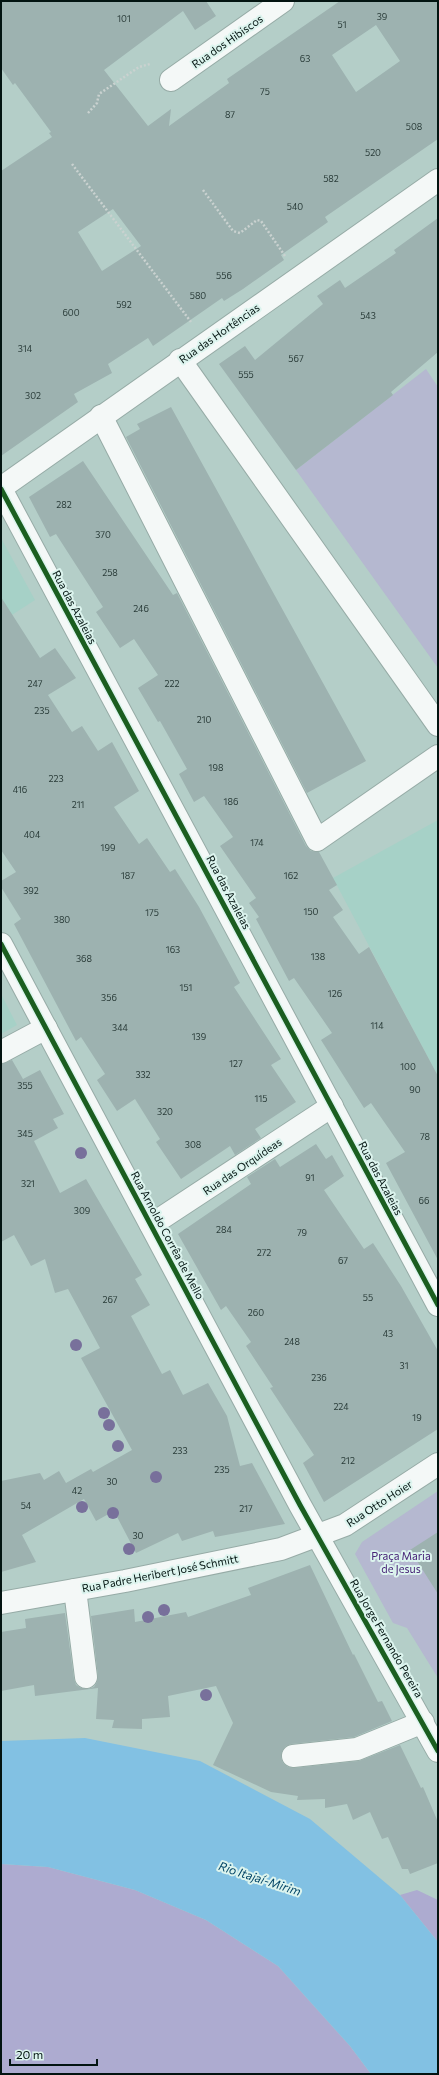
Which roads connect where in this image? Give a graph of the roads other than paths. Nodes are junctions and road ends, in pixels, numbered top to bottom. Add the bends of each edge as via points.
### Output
1 (283, 1) edge
2 (174, 78) road end
3 (438, 180) edge
4 (180, 360) junction
5 (101, 416) junction
6 (1, 488) edge
7 (438, 725) edge
8 (438, 756) edge
9 (1, 944) edge
10 (46, 1028) junction
11 (1, 1052) edge
12 (332, 1106) junction
13 (151, 1225) junction
14 (438, 1305) edge
15 (438, 1464) edge
16 (318, 1536) junction
17 (75, 1590) junction
18 (1, 1603) edge
19 (86, 1677) dead end
20 (422, 1722) junction
21 (438, 1751) edge
22 (293, 1756) dead end

1 - 2 street, Rua dos Hibiscos
3 - 4 street, Rua das Hortências
4 - 5 street, Rua das Hortências
4 - 7 street
5 - 6 street, Rua das Hortências
5 - 8 street via 317,840
6 - 12 street, Rua das Azaleias
9 - 10 street, Rua Arnoldo Corrêa de Mello
10 - 11 street
10 - 13 street, Rua Arnoldo Corrêa de Mello
12 - 13 street, Rua das Orquídeas
12 - 14 street, Rua das Azaleias
13 - 16 street, Rua Arnoldo Corrêa de Mello
15 - 16 street, Rua Otto Hoier via 346,1525
16 - 17 street, Rua Padre Heribert José Schmitt via 281,1549
16 - 20 street, Rua Jorge Fernando Pereira
17 - 18 street, Rua Padre Heribert José Schmitt
17 - 19 street
20 - 21 street, Rua Jorge Fernando Pereira
20 - 22 street via 356,1749

